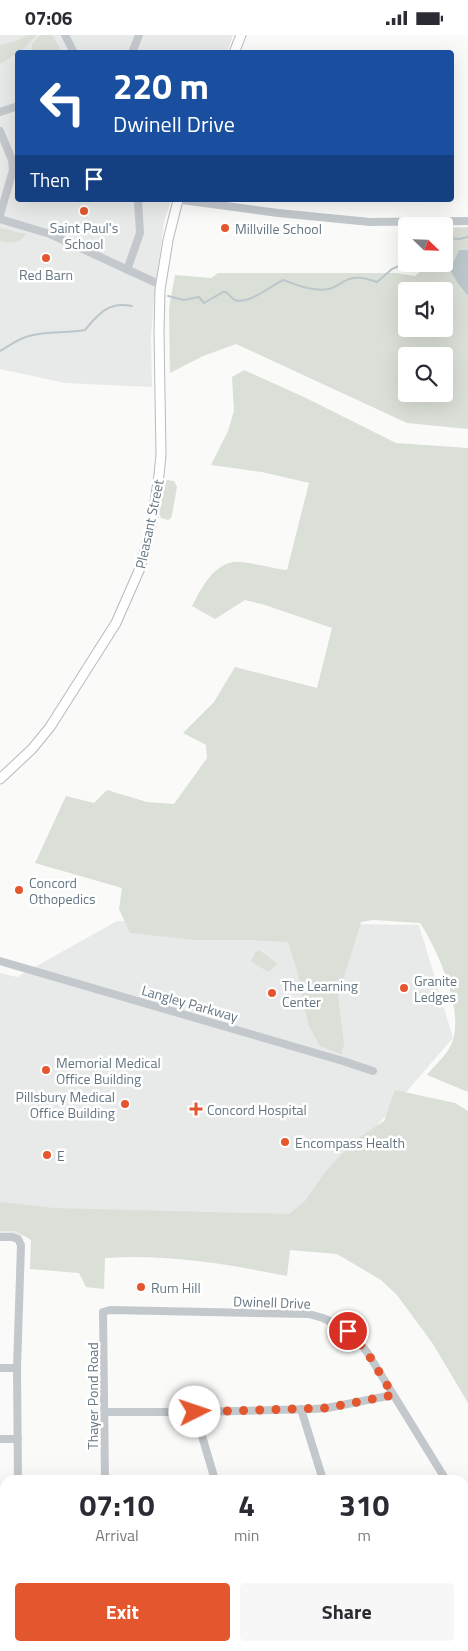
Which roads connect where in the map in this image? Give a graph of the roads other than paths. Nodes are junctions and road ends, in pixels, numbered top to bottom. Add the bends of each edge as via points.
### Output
1 (65, 35) edge
2 (140, 35) edge
3 (241, 35) edge
4 (72, 50) edge
5 (133, 50) edge
6 (235, 50) edge
7 (15, 107) edge
8 (0, 112) edge
9 (0, 131) edge
10 (138, 202) edge
11 (177, 202) edge
12 (197, 202) edge
13 (0, 217) edge
14 (468, 221) edge
15 (126, 270) junction
16 (161, 285) junction
17 (0, 779) edge
18 (0, 961) edge
19 (373, 1071) dead end
20 (0, 1237) edge
21 (103, 1312) joint
22 (0, 1368) edge
23 (17, 1368) junction
24 (393, 1395) junction
25 (301, 1409) junction
26 (104, 1412) junction
27 (195, 1412) junction
28 (0, 1439) edge
29 (18, 1439) junction
30 (18, 1475) edge
31 (105, 1475) edge
32 (214, 1475) edge
33 (321, 1475) edge
34 (443, 1475) edge

1 - 4 street
2 - 5 street
3 - 6 main road
7 - 8 street
9 - 13 street via 13,170
10 - 15 street via 140,233
11 - 16 main road, Pleasant Street via 170,225
12 - 14 street via 370,222
13 - 15 street via 50,234
15 - 16 street
16 - 17 main road, Pleasant Street via 161,455 153,517 141,566 116,623 50,727
18 - 19 street, Langley Parkway
20 - 23 street via 18,1239 21,1245
21 - 24 street, Dwinell Drive via 260,1313 323,1318 348,1331 358,1341
21 - 26 street, Thayer Pond Road
22 - 23 street
23 - 29 street
24 - 25 street via 327,1408
24 - 34 street, Dwinell Drive
25 - 27 street
25 - 33 street
26 - 27 street
26 - 31 street, Thayer Pond Road
27 - 32 street
28 - 29 street
29 - 30 street

